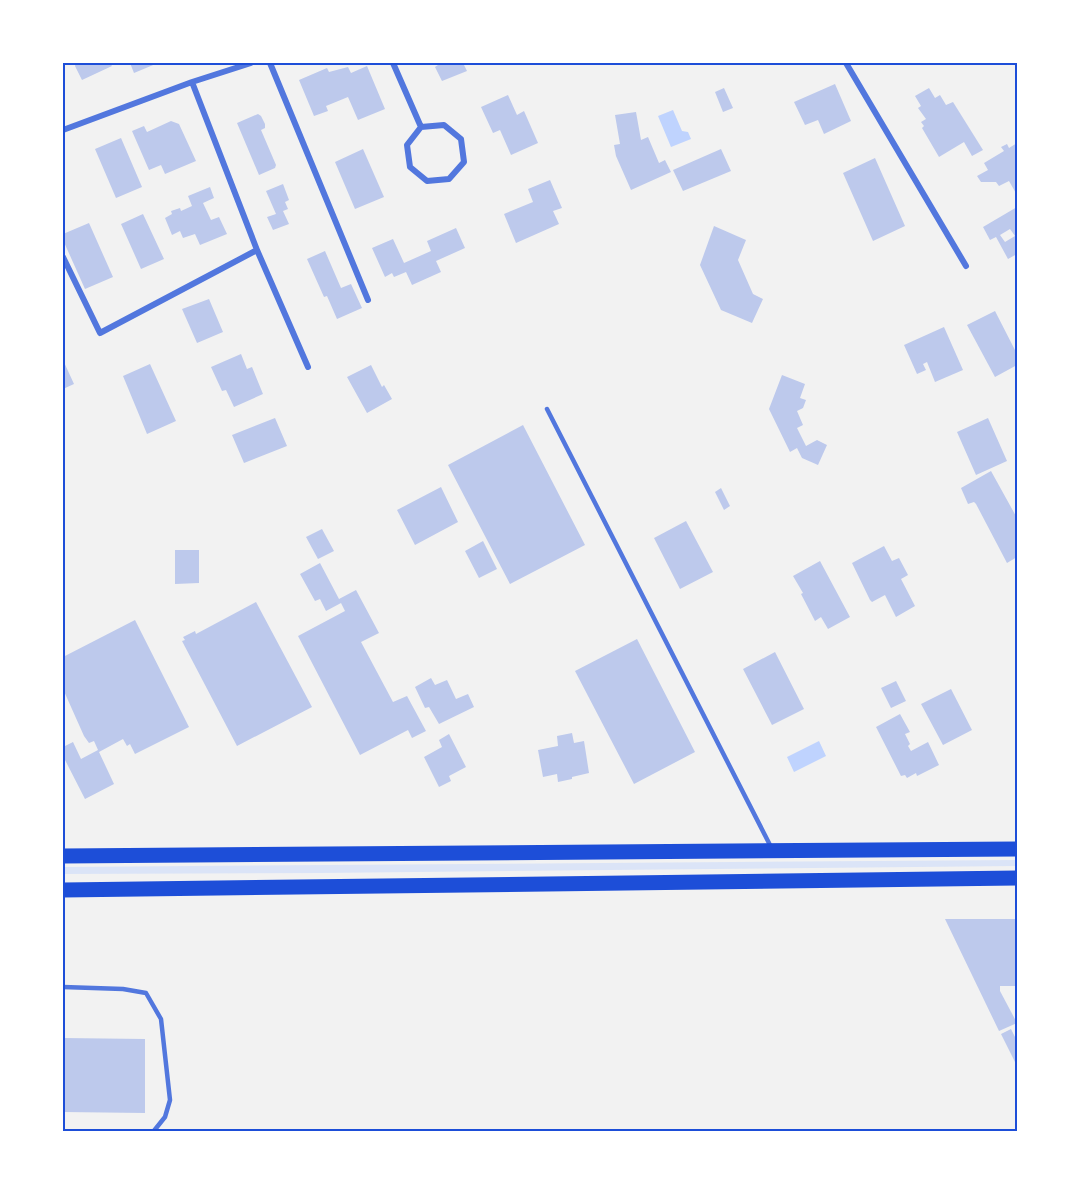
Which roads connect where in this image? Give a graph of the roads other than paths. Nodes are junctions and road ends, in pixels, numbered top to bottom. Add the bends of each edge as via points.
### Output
1 (251, 63) edge
2 (270, 63) edge
3 (393, 63) edge
4 (846, 63) edge
5 (192, 82) junction
6 (421, 127) junction
7 (63, 130) edge
8 (257, 250) junction
9 (63, 257) edge
10 (966, 266) dead end
11 (368, 300) dead end
12 (308, 367) dead end
13 (547, 409) dead end
14 (1017, 849) edge
15 (772, 850) junction
16 (63, 856) edge
17 (1017, 878) edge
18 (63, 891) edge
19 (63, 987) edge
20 (153, 1132) edge

1 - 5 street
2 - 11 street
3 - 6 street
4 - 10 street
5 - 7 street
5 - 8 street
6 - 6 street via 407,145 410,167 427,181 449,179 464,162 461,139 444,125
8 - 9 street via 100,333
8 - 12 street
13 - 15 lane
14 - 15 main road
15 - 16 main road
17 - 18 main road
19 - 20 lane via 146,993 161,1019 170,1100 165,1117

